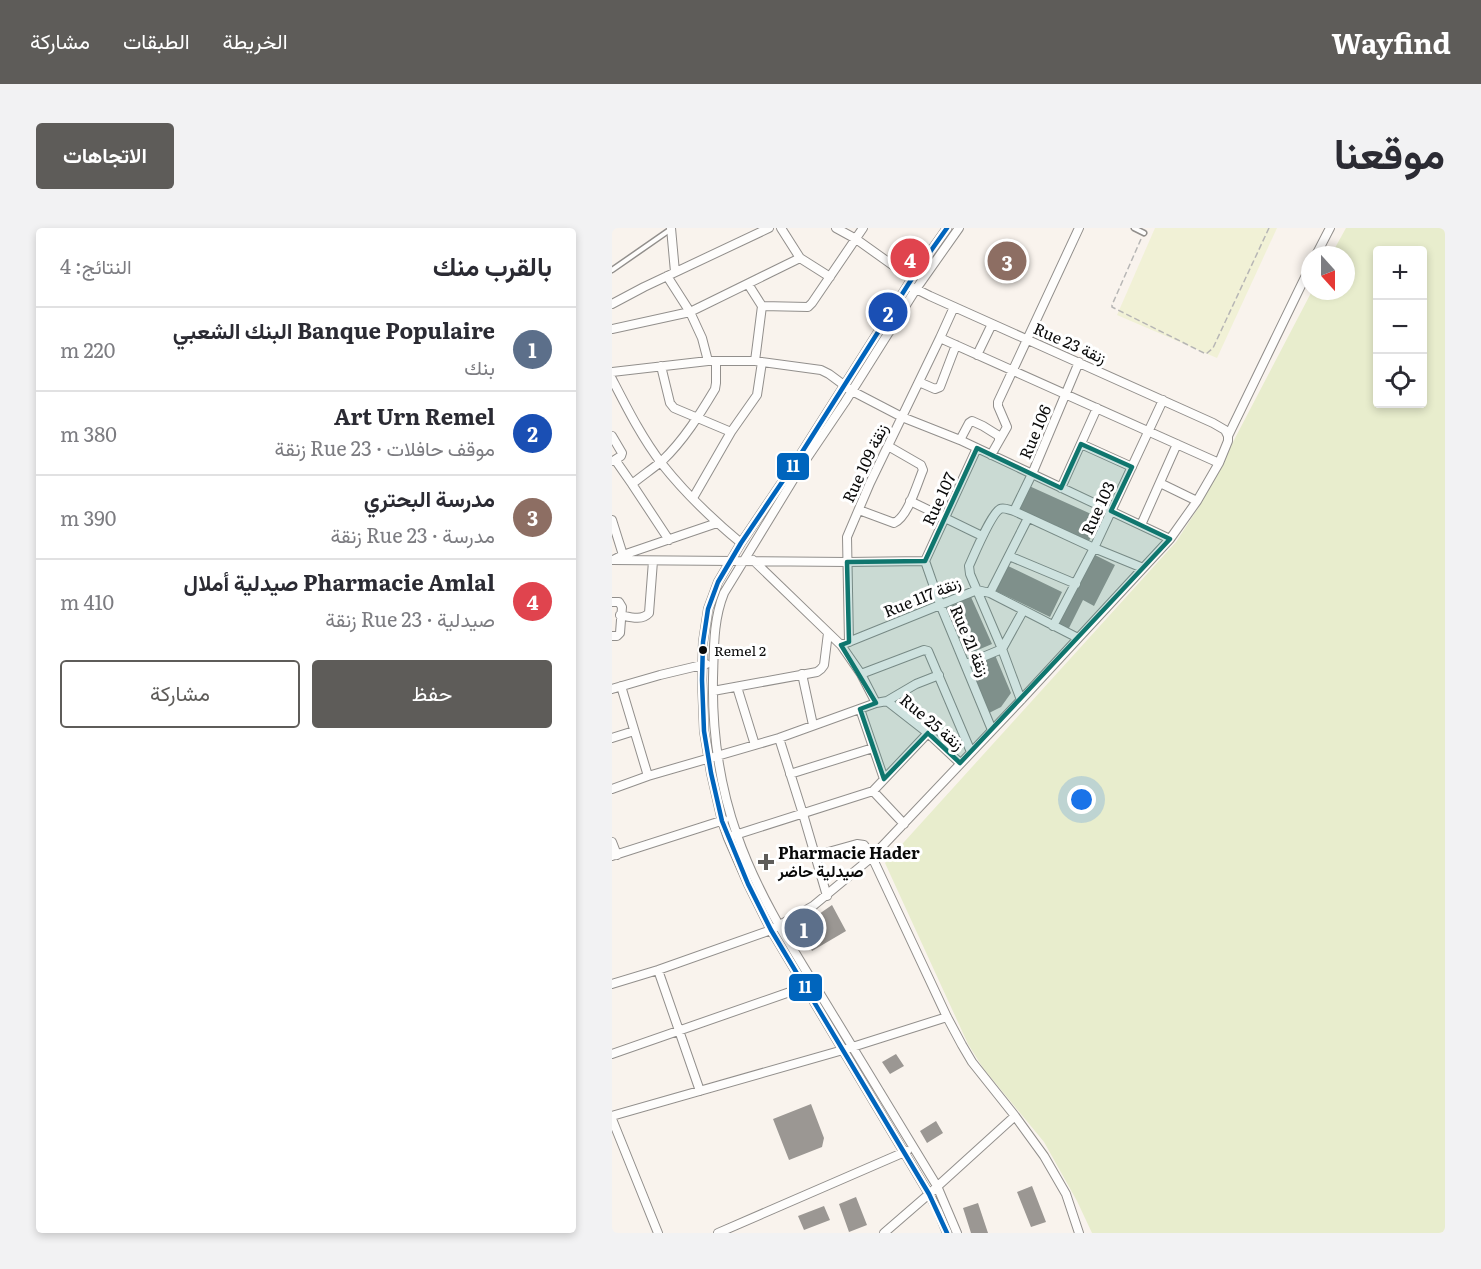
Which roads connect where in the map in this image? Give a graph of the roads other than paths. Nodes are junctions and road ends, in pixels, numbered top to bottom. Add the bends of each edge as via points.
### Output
1 (672, 228) edge
2 (769, 228) edge
3 (782, 228) edge
4 (836, 228) edge
5 (863, 228) edge
6 (947, 228) edge
7 (959, 228) edge
8 (1079, 228) edge
9 (1134, 228) edge
10 (1330, 228) edge
11 (1144, 233) road end
12 (856, 239) junction
13 (1321, 246) edge
14 (800, 258) junction
15 (612, 270) edge
16 (671, 274) junction
17 (830, 277) junction
18 (748, 284) junction
19 (912, 284) junction
20 (1301, 286) edge
21 (612, 304) edge
22 (762, 306) junction
23 (954, 307) junction
24 (690, 312) junction
25 (992, 324) junction
26 (612, 329) edge
27 (940, 338) junction
28 (1026, 339) junction
29 (956, 345) junction
30 (977, 355) junction
31 (712, 361) junction
32 (759, 361) junction
33 (1078, 362) junction
34 (661, 366) junction
35 (1012, 371) junction
36 (612, 372) edge
37 (612, 379) edge
38 (919, 382) junction
39 (844, 384) junction
40 (852, 391) junction
41 (1065, 394) junction
42 (1163, 400) junction
43 (1097, 408) junction
44 (698, 417) junction
45 (902, 417) junction
46 (1148, 431) junction
47 (731, 432) junction
48 (612, 436) edge
49 (1228, 436) junction
50 (960, 440) junction
51 (999, 441) junction
52 (1081, 444) junction
53 (1177, 444) junction
54 (888, 446) junction
55 (977, 448) junction
56 (991, 455) junction
57 (614, 461) edge
58 (661, 462) junction
59 (1219, 463) junction
60 (1132, 467) junction
61 (1032, 474) junction
62 (1160, 483) junction
63 (632, 484) junction
64 (1062, 488) junction
65 (693, 498) junction
66 (910, 501) junction
67 (1197, 501) junction
68 (859, 510) junction
69 (1014, 511) junction
70 (1111, 511) junction
71 (944, 518) junction
72 (1028, 518) junction
73 (612, 520) edge
74 (717, 523) junction
75 (1141, 525) junction
76 (982, 536) junction
77 (1170, 539) junction
78 (669, 540) junction
79 (741, 543) junction
80 (1095, 548) junction
81 (623, 555) junction
82 (1009, 556) junction
83 (613, 560) edge
84 (731, 560) junction
85 (753, 560) junction
86 (653, 561) junction
87 (743, 561) junction
88 (925, 561) junction
89 (847, 562) junction
90 (1143, 568) junction
91 (1076, 584) junction
92 (977, 590) junction
93 (990, 593) junction
94 (612, 602) edge
95 (940, 604) junction
96 (1023, 611) junction
97 (620, 615) junction
98 (1053, 626) junction
99 (828, 633) junction
100 (612, 636) edge
101 (1077, 638) junction
102 (849, 642) junction
103 (841, 645) junction
104 (1002, 649) junction
105 (966, 663) junction
106 (714, 664) junction
107 (703, 665) junction
108 (802, 674) junction
109 (861, 674) junction
110 (939, 675) junction
111 (621, 686) junction
112 (737, 687) junction
113 (612, 689) edge
114 (713, 691) junction
115 (1021, 700) junction
116 (887, 701) junction
117 (876, 703) junction
118 (860, 709) junction
119 (813, 725) junction
120 (992, 730) junction
121 (634, 731) junction
122 (928, 733) junction
123 (612, 738) edge
124 (778, 738) junction
125 (755, 745) junction
126 (873, 748) junction
127 (971, 752) junction
128 (718, 756) junction
129 (708, 759) junction
130 (960, 763) junction
131 (790, 774) junction
132 (648, 776) junction
133 (884, 779) junction
134 (612, 789) edge
135 (873, 791) junction
136 (803, 814) junction
137 (731, 818) junction
138 (722, 820) junction
139 (904, 824) junction
140 (736, 835) junction
141 (728, 838) junction
142 (612, 842) edge
143 (614, 856) edge
144 (814, 856) junction
145 (872, 857) junction
146 (826, 896) junction
147 (775, 928) junction
148 (658, 970) junction
149 (814, 983) junction
150 (612, 984) edge
151 (805, 986) junction
152 (946, 1017) junction
153 (679, 1031) junction
154 (853, 1047) junction
155 (843, 1050) junction
156 (612, 1054) edge
157 (700, 1091) junction
158 (1015, 1116) junction
159 (612, 1118) edge
160 (914, 1148) junction
161 (904, 1153) junction
162 (938, 1186) junction
163 (929, 1194) junction
164 (737, 1229) edge
165 (658, 1233) edge
166 (718, 1233) edge
167 (884, 1233) edge
168 (947, 1233) edge
169 (957, 1233) edge
170 (1079, 1233) edge

1 - 15 lane
1 - 16 street
2 - 16 street
3 - 14 street
4 - 12 street, Rue 23 زنقة
5 - 12 street
6 - 19 street
7 - 19 street
8 - 28 street
9 - 11 lane
10 - 13 street
12 - 17 street
12 - 19 street, Rue 23 زنقة
14 - 17 street
14 - 18 street
16 - 21 street
16 - 24 street
17 - 22 street via 808,307
18 - 22 street
18 - 24 street
19 - 23 street, Rue 23 زنقة
19 - 39 street
19 - 40 street
20 - 49 street
22 - 32 street
23 - 25 street, Rue 23 زنقة
23 - 27 street, Rue 109 زنقة
24 - 26 street
24 - 31 street
25 - 28 street, Rue 23 زنقة
25 - 30 street
27 - 29 street
27 - 38 street, Rue 109 زنقة
28 - 33 street, Rue 23 زنقة
28 - 35 street
29 - 30 street
29 - 38 street via 940,387 935,389
30 - 35 street
31 - 32 street
31 - 34 street
31 - 44 street via 715,389
32 - 39 street via 821,370
32 - 47 street via 757,395
33 - 41 street, Rue 106
33 - 42 street, Rue 23 زنقة
34 - 36 street
34 - 44 street via 671,405
35 - 41 street
35 - 51 street via 998,402 1007,427
37 - 58 street
38 - 45 street, Rue 109 زنقة
39 - 40 street
39 - 79 street
40 - 45 street
40 - 87 street
41 - 43 street
41 - 61 street, Rue 106
42 - 46 street, Rue 103
42 - 49 street, Rue 23 زنقة via 1220,427
43 - 46 street
43 - 52 street
44 - 47 street
44 - 58 street
45 - 50 street
45 - 54 street, Rue 109 زنقة
46 - 53 street
46 - 60 street, Rue 103
47 - 65 street
48 - 57 street via 622,453
49 - 59 street
50 - 51 street via 972,421 997,434
50 - 55 street
51 - 56 street
52 - 60 street
52 - 64 street
53 - 59 street
53 - 62 street
54 - 66 street via 922,467
54 - 68 street, Rue 109 زنقة
55 - 56 street
55 - 71 street, Rue 107
56 - 61 street
57 - 63 street
58 - 63 street
58 - 65 street
59 - 67 street
60 - 70 street, Rue 103
61 - 64 street
61 - 69 street, Rue 106
62 - 67 street
62 - 75 street
63 - 78 street
64 - 70 street
65 - 74 street
66 - 68 street via 900,520 894,523
66 - 71 street
67 - 77 street
68 - 89 street, Rue 109 زنقة via 847,537
69 - 72 street
69 - 76 street via 997,511
70 - 75 street
70 - 80 street, Rue 103
71 - 76 street
71 - 88 street, Rue 107
72 - 80 street
72 - 82 street
73 - 81 street
74 - 78 street
74 - 79 street
75 - 77 street
76 - 92 street via 969,566
77 - 90 street
78 - 81 street
79 - 84 street
80 - 90 street
80 - 91 street, Rue 103
81 - 83 street
82 - 91 street
82 - 93 street
83 - 86 street
84 - 86 street
84 - 87 street
84 - 107 street via 708,609
85 - 87 street
85 - 89 street
85 - 99 street
86 - 97 street via 650,613 640,618
87 - 106 street via 720,603
88 - 89 street
88 - 95 street, Rue 21 زنقة
89 - 102 street, Rue 109 زنقة
90 - 101 street
91 - 98 street, Rue 103
92 - 93 street, Rue 117 زنقة
92 - 95 street, Rue 117 زنقة
92 - 104 street
93 - 96 street, Rue 117 زنقة
94 - 97 street via 620,603
95 - 102 street, Rue 117 زنقة
95 - 105 street, Rue 21 زنقة
96 - 98 street, Rue 117 زنقة
96 - 104 street
97 - 100 street via 620,633
98 - 101 street, Rue 117 زنقة
99 - 103 street
99 - 108 street via 823,667
101 - 115 street
102 - 103 street, Rue 117 زنقة
103 - 109 street
104 - 105 street
104 - 115 street
105 - 120 street, Rue 21 زنقة
106 - 107 street
106 - 114 street
107 - 111 street
107 - 129 street
108 - 112 street
108 - 119 street
109 - 110 street via 926,650
109 - 117 street
110 - 116 street
110 - 127 street
111 - 113 street
111 - 121 street
112 - 114 street
112 - 125 street
114 - 128 street
115 - 120 street
116 - 117 street
116 - 122 street, Rue 25 زنقة
117 - 118 street
118 - 119 street
118 - 126 street
119 - 124 street
120 - 127 street
121 - 123 street
121 - 132 street
122 - 130 street, Rue 25 زنقة
122 - 133 street
124 - 125 street
124 - 131 street
125 - 128 street
126 - 131 street
126 - 133 street
127 - 130 street
128 - 129 street
128 - 137 street
129 - 132 street
129 - 138 street
130 - 139 street
131 - 136 street
132 - 134 street
133 - 135 street
135 - 136 street
135 - 139 street
136 - 140 street
136 - 144 street
137 - 138 street
137 - 140 street
138 - 141 street
138 - 143 street
139 - 145 street
140 - 141 street
140 - 147 street
141 - 147 street via 748,885
142 - 143 street
144 - 145 street via 862,843
144 - 146 street
145 - 146 street
145 - 152 street
146 - 147 street
147 - 148 street
147 - 149 street
147 - 151 street
148 - 150 street
148 - 153 street
149 - 151 street
149 - 154 street
151 - 153 street
151 - 155 street
152 - 154 street
152 - 158 street via 972,1062
153 - 156 street
153 - 157 street
154 - 155 street
154 - 160 street
155 - 157 street
155 - 161 street
157 - 159 street
158 - 162 street
158 - 170 street via 1066,1194
159 - 165 street
160 - 161 street
160 - 162 street
161 - 163 street
161 - 164 street
162 - 163 street
162 - 169 street
163 - 167 street
163 - 168 street
164 - 166 street

